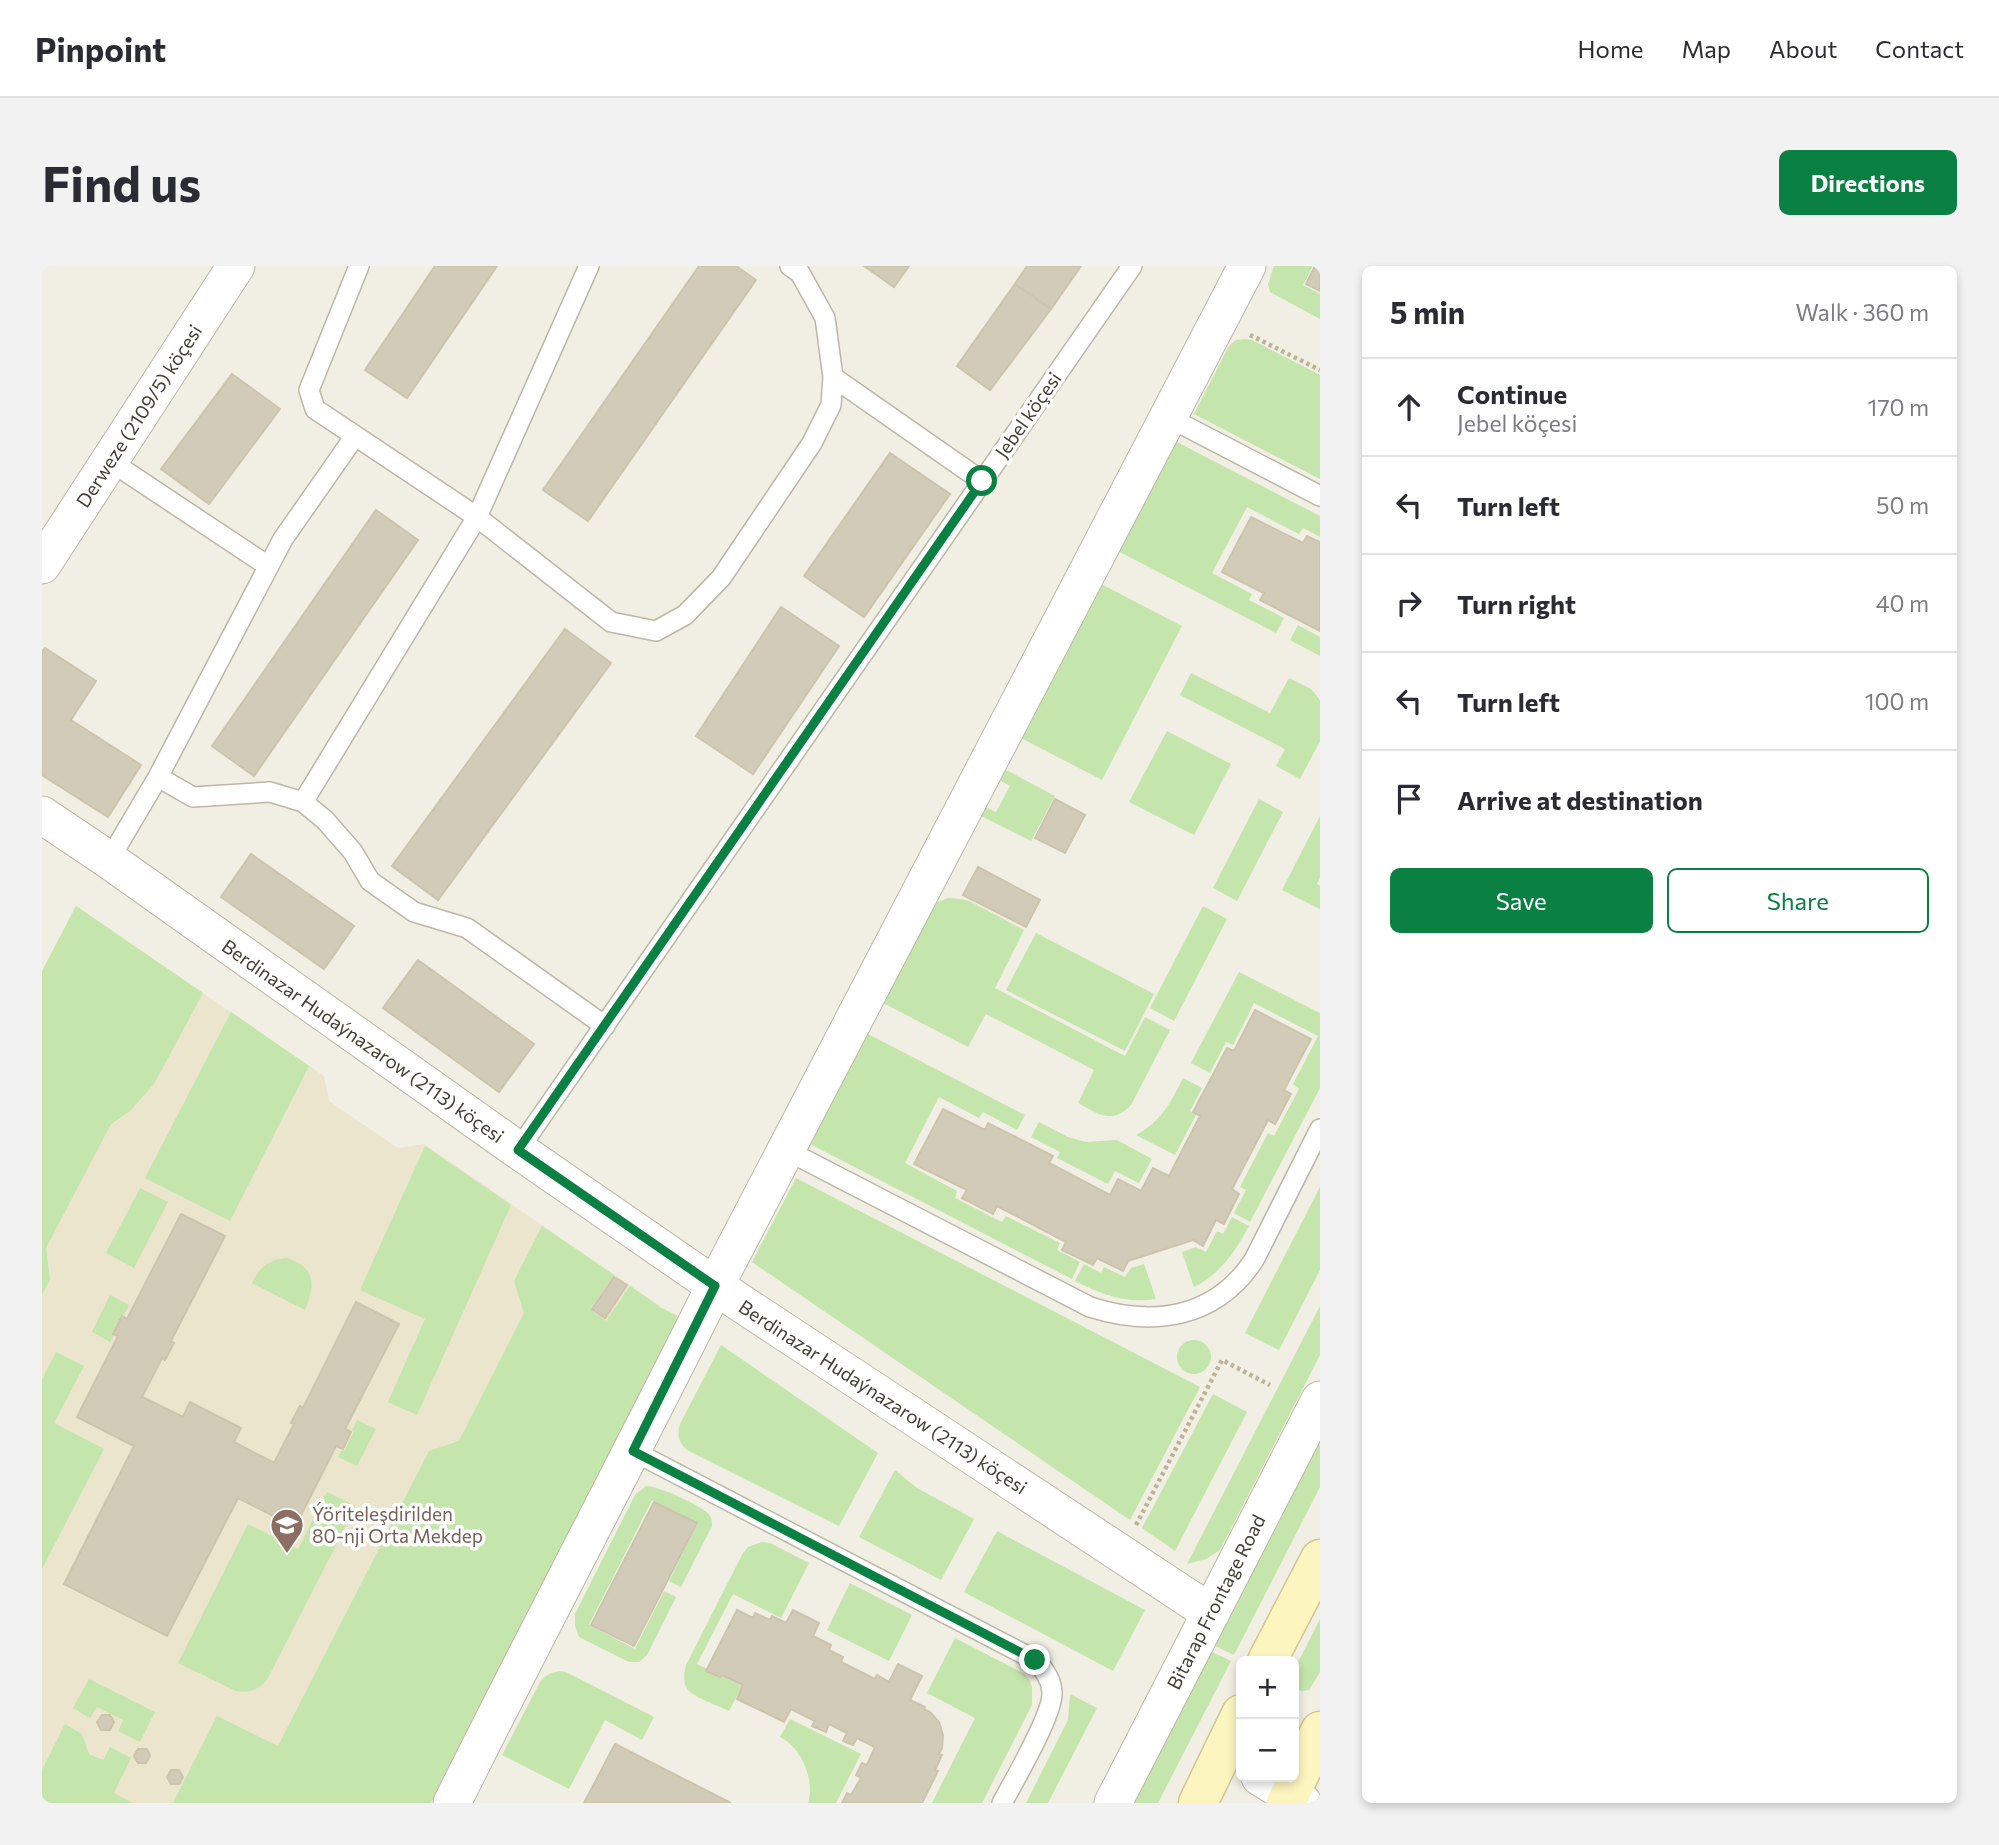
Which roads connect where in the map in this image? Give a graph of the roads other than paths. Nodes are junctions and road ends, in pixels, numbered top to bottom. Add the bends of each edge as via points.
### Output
1 (236, 266) edge
2 (359, 266) edge
3 (589, 266) edge
4 (790, 266) edge
5 (1132, 266) edge
6 (1247, 266) edge
7 (833, 377) junction
8 (1168, 418) junction
9 (355, 436) junction
10 (110, 461) junction
11 (982, 481) junction
12 (1320, 496) edge
13 (477, 517) junction
14 (42, 565) edge
15 (268, 566) junction
16 (158, 777) junction
17 (303, 802) junction
18 (42, 816) edge
19 (108, 860) junction
20 (605, 1026) junction
21 (1320, 1129) edge
22 (518, 1150) junction
23 (786, 1150) junction
24 (715, 1286) junction
25 (1320, 1400) edge
26 (633, 1451) junction
27 (1320, 1559) edge
28 (1211, 1613) junction
29 (1271, 1656) edge
30 (1240, 1719) edge
31 (1320, 1731) edge
32 (1231, 1760) edge
33 (1284, 1794) edge
34 (452, 1803) edge
35 (1002, 1803) edge
36 (1112, 1803) edge
37 (1198, 1803) edge

1 - 10 street, Derweze (2109/5) köçesi
2 - 9 lane via 309,390 315,410
3 - 13 lane
4 - 7 lane via 800,273 825,318
5 - 11 lane, Jebel köçesi
6 - 8 street
7 - 11 lane
7 - 13 lane via 831,405 812,443 721,578 685,615 656,631 611,622
8 - 12 lane
8 - 23 street
9 - 13 lane
9 - 15 lane
10 - 14 street, Derweze (2109/5) köçesi
10 - 15 lane
11 - 20 lane, Jebel köçesi
13 - 17 lane
15 - 16 lane
16 - 17 lane via 194,797 270,792
16 - 19 lane
17 - 20 lane via 353,852 370,881 414,912 467,928
18 - 19 street, Berdinazar Hudaýnazarow (2113) köçesi
19 - 22 street, Berdinazar Hudaýnazarow (2113) köçesi
20 - 22 lane, Jebel köçesi
21 - 23 lane via 1244,1275 1199,1308 1152,1318 1090,1307
22 - 24 street, Berdinazar Hudaýnazarow (2113) köçesi
23 - 24 street
24 - 26 street
24 - 28 street, Berdinazar Hudaýnazarow (2113) köçesi
25 - 28 street, Bitarap Frontage Road
26 - 34 street
26 - 35 lane via 1035,1660 1045,1670 1053,1691 1050,1709
27 - 29 main road
28 - 36 street, Bitarap Frontage Road
30 - 32 main road
31 - 33 main road
32 - 37 main road

